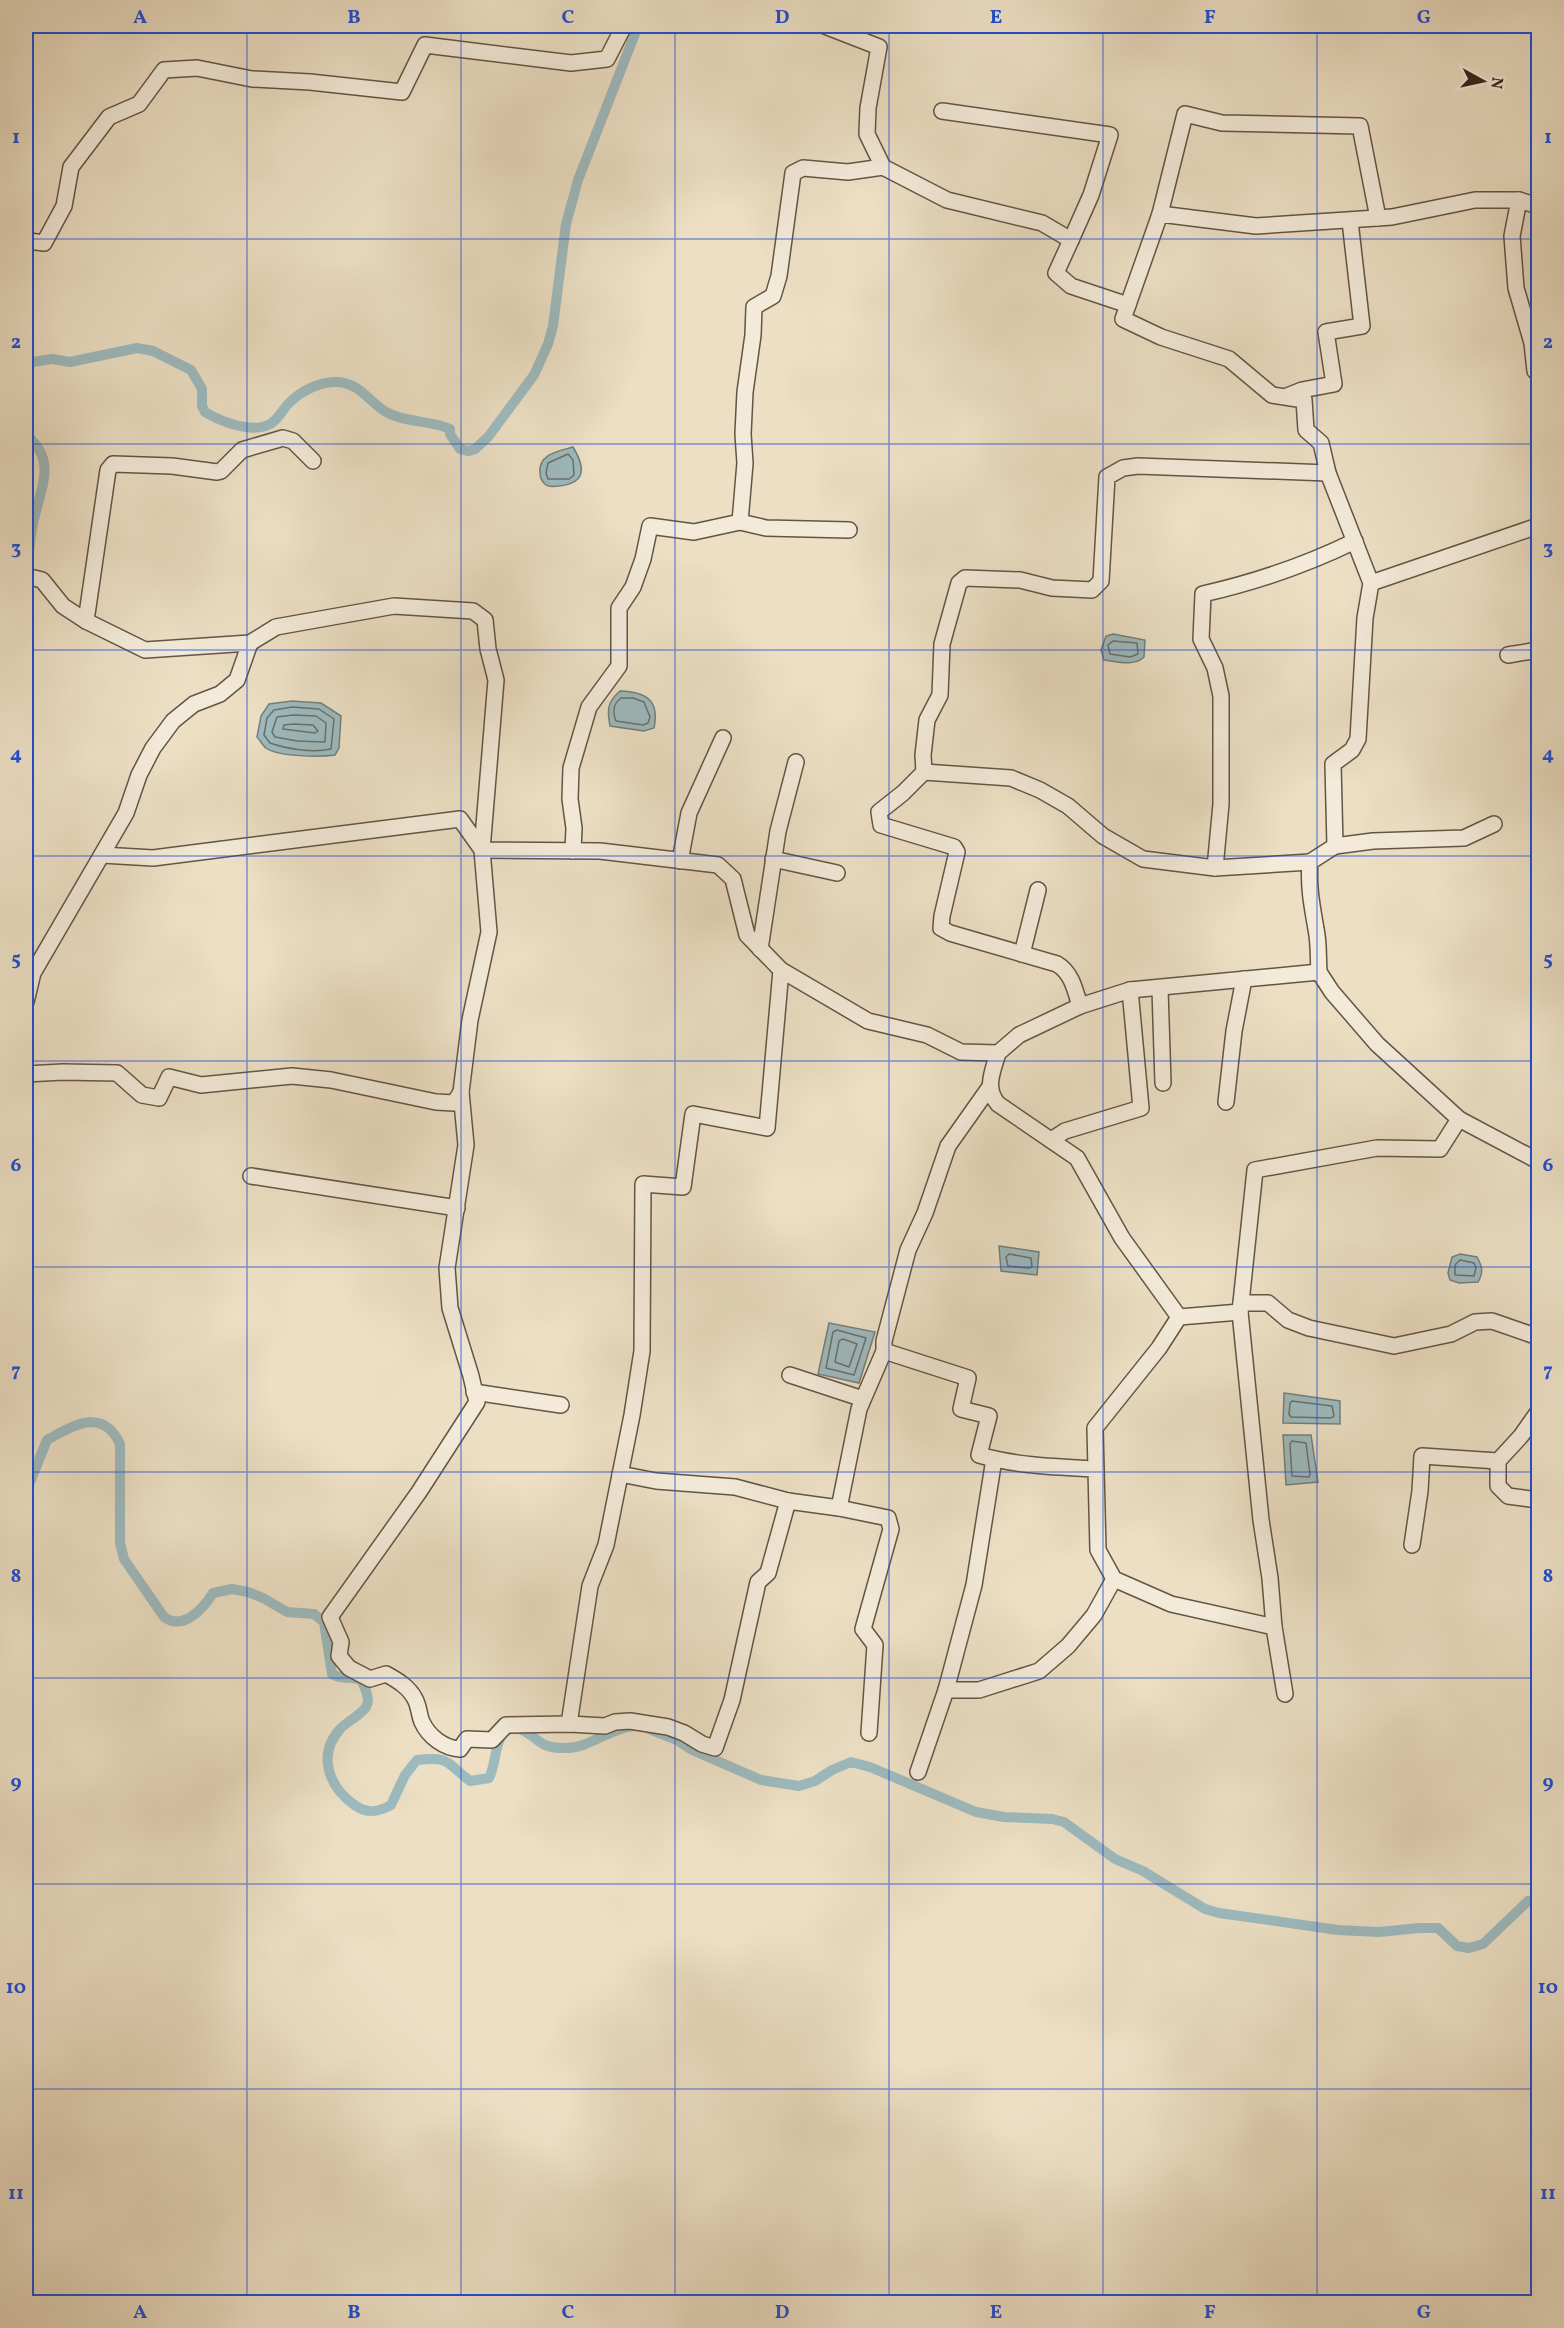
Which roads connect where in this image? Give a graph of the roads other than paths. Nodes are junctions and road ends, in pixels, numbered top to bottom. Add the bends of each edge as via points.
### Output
1 (624, 26) edge
2 (825, 26) edge
3 (942, 111) dead end
4 (883, 167) junction
5 (1519, 200) junction
6 (1539, 206) edge
7 (1160, 214) junction
8 (1378, 218) junction
9 (1350, 221) junction
10 (1071, 240) junction
11 (26, 244) edge
12 (1128, 305) junction
13 (1535, 371) dead end
14 (1284, 397) junction
15 (313, 461) dead end
16 (1328, 473) junction
17 (740, 522) junction
18 (1539, 526) edge
19 (849, 530) dead end
20 (1355, 541) junction
21 (26, 576) edge
22 (1371, 583) junction
23 (86, 621) junction
24 (250, 643) junction
25 (1539, 650) edge
26 (1508, 655) dead end
27 (723, 738) dead end
28 (795, 762) dead end
29 (924, 772) junction
30 (1494, 824) dead end
31 (1335, 846) junction
32 (482, 850) junction
33 (573, 851) junction
34 (102, 855) junction
35 (773, 859) junction
36 (680, 861) junction
37 (1310, 862) junction
38 (1215, 868) junction
39 (837, 873) dead end
40 (1038, 890) dead end
41 (760, 949) junction
42 (1022, 954) junction
43 (781, 970) junction
44 (1319, 972) junction
45 (1244, 979) junction
46 (1160, 988) junction
47 (1130, 990) junction
48 (26, 1002) edge
49 (1080, 1006) junction
50 (998, 1053) junction
51 (26, 1074) edge
52 (1164, 1083) dead end
53 (989, 1088) junction
54 (461, 1092) junction
55 (1226, 1102) dead end
56 (1459, 1119) junction
57 (1051, 1140) junction
58 (1539, 1161) edge
59 (251, 1176) dead end
60 (456, 1208) junction
61 (1241, 1307) junction
62 (1179, 1317) junction
63 (1539, 1336) edge
64 (884, 1352) junction
65 (790, 1375) dead end
66 (474, 1392) junction
67 (863, 1399) junction
68 (561, 1405) dead end
69 (1539, 1412) edge
70 (994, 1459) junction
71 (1498, 1461) junction
72 (1096, 1469) junction
73 (620, 1474) junction
74 (1539, 1500) edge
75 (788, 1501) junction
76 (839, 1508) junction
77 (1412, 1545) dead end
78 (1114, 1579) junction
79 (1274, 1627) junction
80 (946, 1690) junction
81 (1285, 1694) dead end
82 (569, 1724) junction
83 (868, 1733) dead end
84 (918, 1772) dead end

1 - 11 street via 607,59 571,63 425,45 402,92 252,79 197,68 164,70 139,104 109,117 71,167 64,206 44,243
2 - 4 street via 879,47 867,134
3 - 10 street via 1110,135 1091,195
4 - 10 street via 947,200 1042,223
4 - 17 street via 848,172 804,168 793,173 779,276 773,296 754,307 745,392
5 - 6 street
5 - 8 street via 1475,200
5 - 13 street via 1512,236 1516,288 1532,343
7 - 8 street via 1185,114 1222,123 1360,126
7 - 9 street via 1256,226
7 - 12 street
8 - 9 street
9 - 14 street via 1362,326 1326,332 1334,384
10 - 12 street via 1056,273 1071,286
12 - 14 street via 1123,319 1161,337 1228,359 1272,395
14 - 16 street via 1304,400 1306,430 1321,443
15 - 23 street via 293,441 283,438 242,450 217,472 113,464 108,470
16 - 20 street
16 - 29 street via 1123,468 1107,477 1101,581 1092,590 1052,588 1020,580 965,578 959,583 942,644 939,695 927,720
17 - 19 street via 766,528
17 - 33 street via 694,532 650,526 633,587 619,608 619,666 589,707 571,768
18 - 22 street
20 - 22 street
20 - 38 street via 1251,583 1203,594 1201,639 1215,668 1221,696 1221,804
21 - 23 street via 42,580 63,606
22 - 31 street via 1365,618 1358,739 1352,750 1333,764
23 - 24 street via 145,650
24 - 32 street via 276,627 394,606 473,610 485,620 496,680
24 - 34 street via 237,680 220,694 194,704 172,720 153,748 126,813
25 - 26 street
27 - 36 street via 689,813
28 - 35 street
29 - 38 street via 1011,778 1068,806 1103,836 1143,859
29 - 42 street via 879,812 881,825 954,847 957,852 941,928
30 - 31 street via 1464,838
31 - 37 street
32 - 33 street
32 - 34 street via 460,819 153,858
32 - 54 street via 489,932 470,1020
33 - 36 street
34 - 48 street via 36,967
35 - 39 street
35 - 41 street
36 - 41 street via 718,865 733,879 747,935
37 - 38 street
37 - 44 street
40 - 42 street
41 - 43 street
42 - 49 street via 1065,969
43 - 50 street via 868,1022 927,1035 961,1052
43 - 73 street via 767,1128 693,1114 683,1187 643,1184 642,1351
44 - 45 street
44 - 56 street via 1377,1044
45 - 46 street
45 - 55 street
46 - 47 street
46 - 52 street
47 - 49 street
47 - 57 street via 1141,1108 1065,1131
49 - 50 street via 1019,1035
50 - 53 street
51 - 54 street via 117,1073 142,1095 159,1098 169,1077 201,1085 292,1077 331,1080 454,1103
53 - 57 street via 998,1104
53 - 64 street via 948,1146 908,1250
54 - 60 street via 466,1145
56 - 58 street
56 - 61 street via 1440,1149 1377,1148 1255,1170
57 - 62 street via 1077,1158 1122,1238
59 - 60 street
60 - 66 street via 447,1268 450,1308
61 - 62 street
61 - 63 street via 1268,1303 1288,1320 1309,1328 1394,1346 1451,1334 1475,1322 1492,1321
61 - 79 street
62 - 72 street via 1095,1428
64 - 67 street
64 - 70 street via 968,1378 961,1409 988,1416 979,1455
65 - 67 street
66 - 68 street
66 - 82 street via 477,1402 330,1617 341,1642 339,1656 349,1668 370,1678 386,1674 399,1681 415,1700 423,1724 436,1740 452,1749 460,1749 467,1739 492,1740 506,1725
67 - 76 street
69 - 71 street
70 - 72 street
70 - 80 street via 974,1585
71 - 74 street via 1498,1486 1508,1496
71 - 77 street via 1422,1456
72 - 78 street via 1098,1550
73 - 75 street via 735,1487
73 - 82 street via 606,1545 590,1586
75 - 76 street
75 - 82 street via 768,1573 758,1582 732,1700 716,1748 684,1733 645,1723
76 - 83 street via 888,1518 891,1529 863,1629 875,1645
78 - 79 street via 1171,1604
78 - 80 street via 1094,1615 1068,1646 1039,1671 979,1690
79 - 81 street
80 - 84 street

